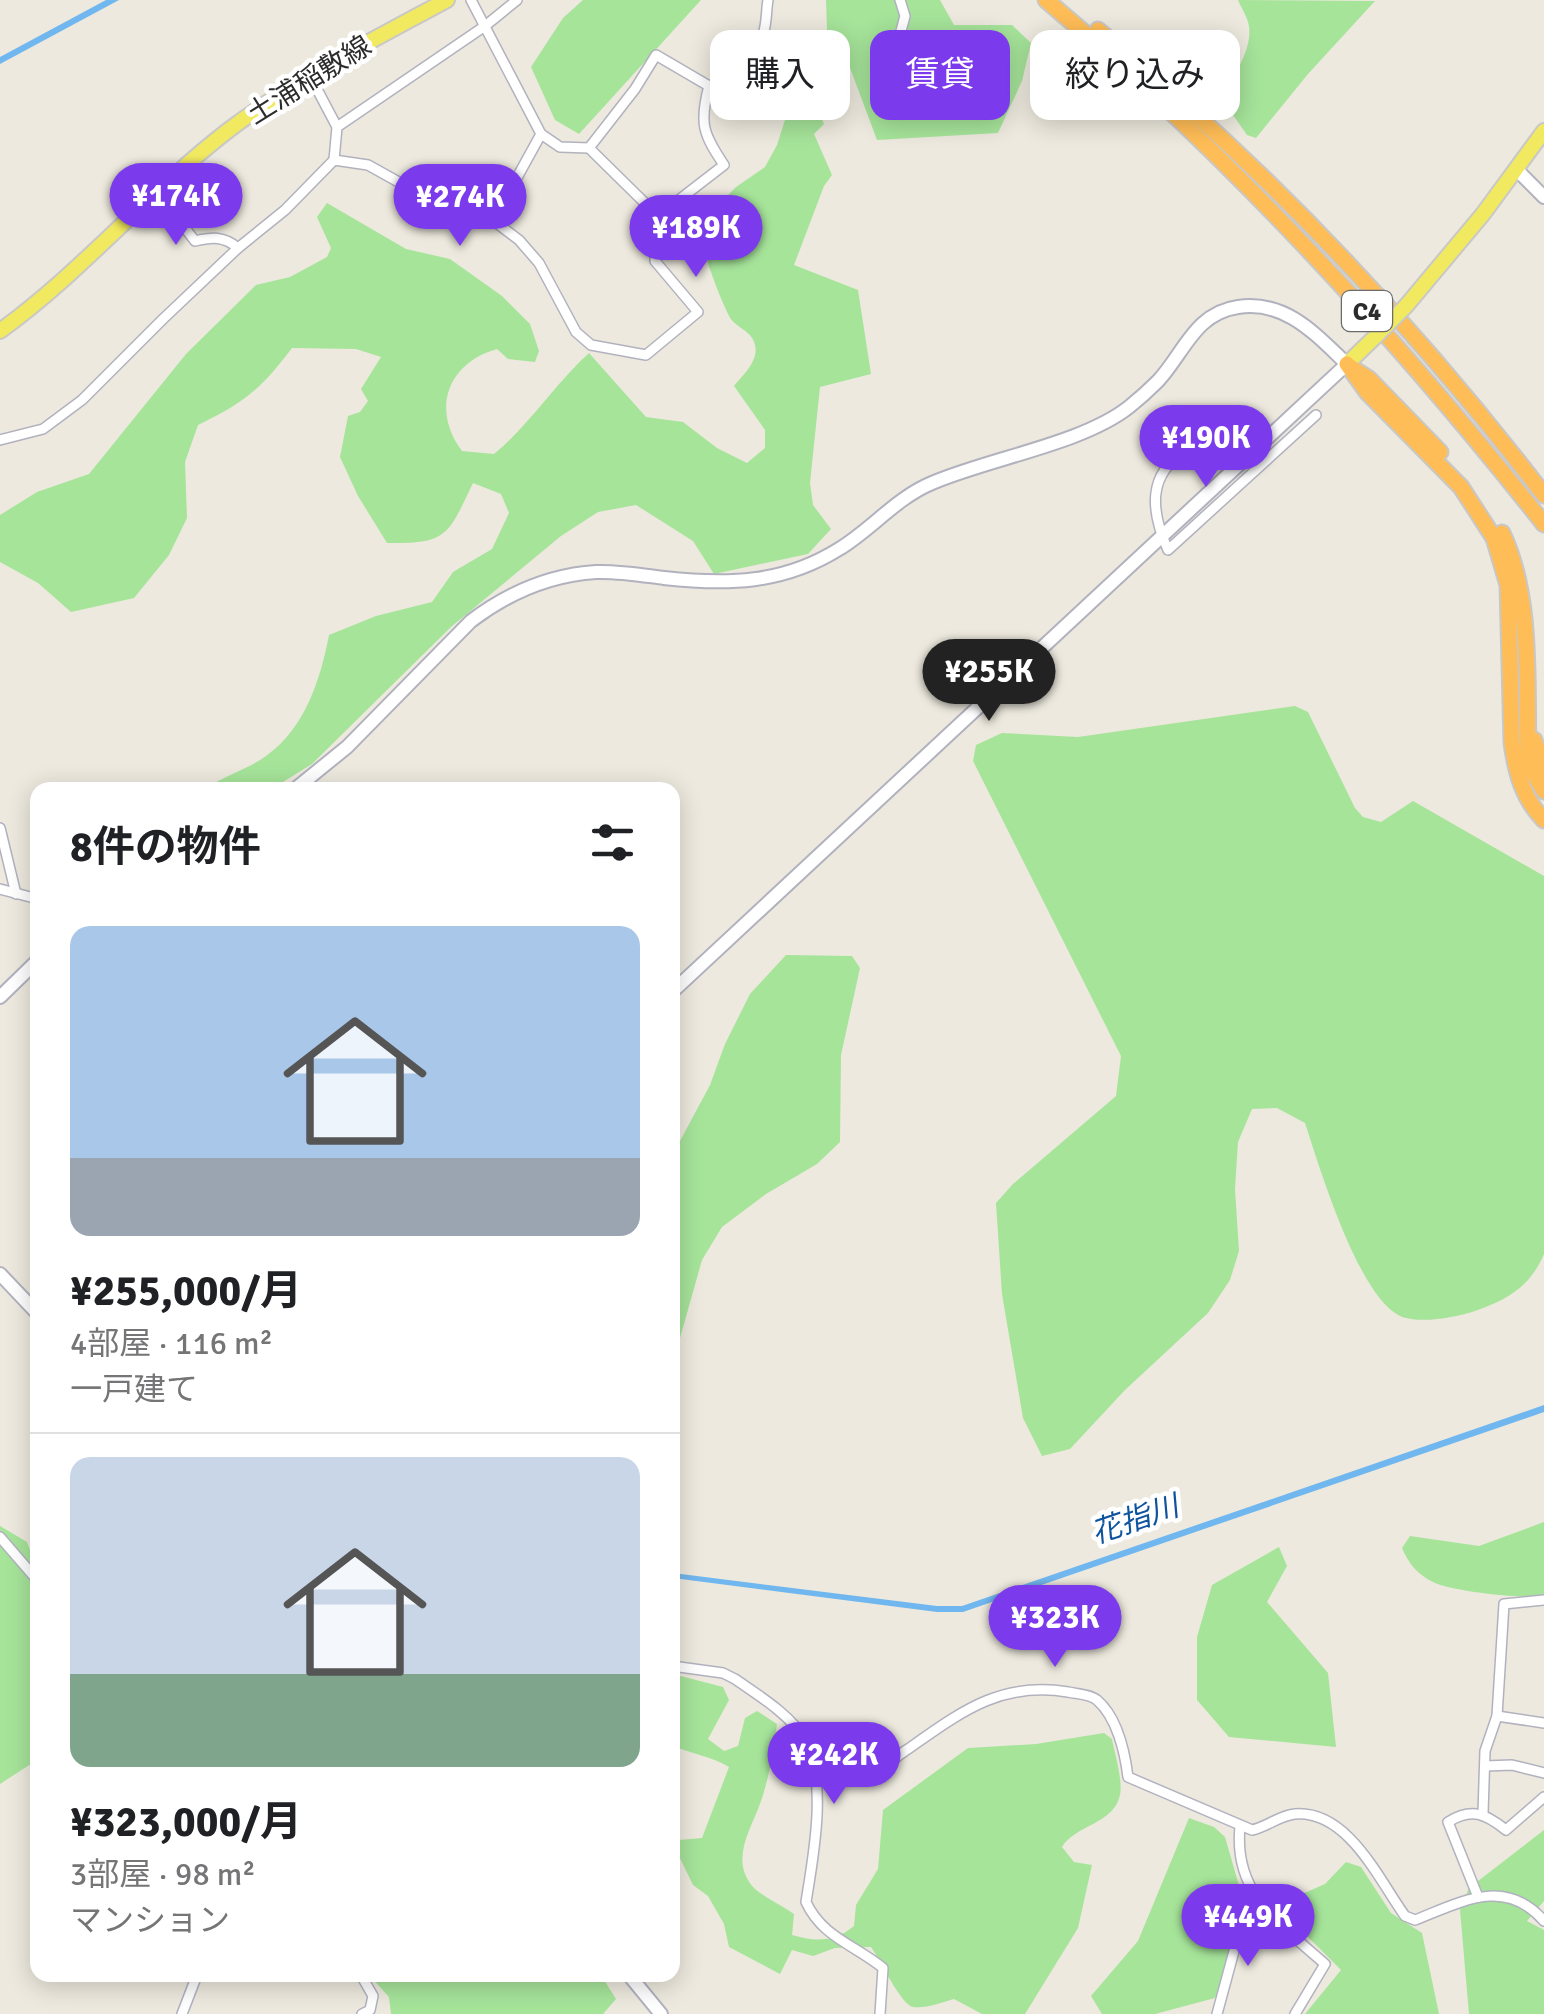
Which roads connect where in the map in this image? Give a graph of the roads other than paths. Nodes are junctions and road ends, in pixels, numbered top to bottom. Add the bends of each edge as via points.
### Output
1 (447, 0) edge
2 (472, 0) edge
3 (516, 0) edge
4 (768, 0) edge
5 (900, 0) edge
6 (1046, 0) edge
7 (1062, 0) edge
8 (485, 26) junction
9 (901, 30) edge
10 (309, 74) junction
11 (709, 86) junction
12 (338, 127) junction
13 (1544, 131) edge
14 (541, 134) junction
15 (589, 148) junction
16 (334, 160) junction
17 (1516, 170) junction
18 (157, 192) junction
19 (1544, 197) edge
20 (482, 212) junction
21 (658, 216) junction
22 (238, 248) junction
23 (0, 331) edge
24 (1347, 364) junction
25 (1316, 416) dead end
26 (1492, 428) junction
27 (0, 440) edge
28 (1188, 440) dead end
29 (1544, 482) edge
30 (1544, 495) edge
31 (1544, 524) edge
32 (1162, 536) junction
33 (1519, 712) junction
34 (1544, 769) edge
35 (304, 782) edge
36 (1544, 792) edge
37 (1544, 806) edge
38 (1544, 820) edge
39 (0, 828) edge
40 (0, 889) edge
41 (16, 894) junction
42 (30, 898) edge
43 (30, 968) edge
44 (680, 985) edge
45 (0, 997) edge
46 (0, 1274) edge
47 (30, 1306) edge
48 (0, 1537) edge
49 (30, 1572) edge
50 (1544, 1600) edge
51 (680, 1667) edge
52 (1497, 1716) junction
53 (1544, 1722) edge
54 (816, 1766) junction
55 (1485, 1766) junction
56 (1544, 1773) edge
57 (1544, 1797) edge
58 (1483, 1813) junction
59 (1240, 1827) junction
60 (1478, 1897) junction
61 (1270, 1914) junction
62 (1544, 1921) edge
63 (193, 1982) edge
64 (365, 1982) edge
65 (634, 1982) edge
66 (182, 2014) edge
67 (362, 2014) edge
68 (661, 2014) edge
69 (880, 2014) edge
70 (1217, 2014) edge
71 (1294, 2014) edge

1 - 10 main road, 土浦稲敷線
2 - 8 street
3 - 8 street
4 - 11 street via 764,32 753,51
5 - 9 street
6 - 31 highway, C4 via 1138,80 1322,262
7 - 26 highway, C4 via 1277,192 1416,336
8 - 12 street
8 - 14 street
10 - 12 street
10 - 18 main road, 土浦稲敷線 via 228,130
11 - 15 street via 656,54
11 - 21 street via 702,113 706,139 724,165
12 - 16 street
13 - 17 main road
14 - 15 street via 560,146
14 - 20 street via 514,183
15 - 21 street
16 - 20 street via 368,165 462,230
16 - 22 street
17 - 19 street
17 - 24 main road, bridge via 1406,306
18 - 22 street via 195,240 229,240
18 - 23 main road, 土浦稲敷線
20 - 21 street via 539,263 576,332 591,345 646,355 698,312 655,261
22 - 27 street via 62,418
24 - 32 street
24 - 33 highway via 1487,515 1499,537
24 - 35 street via 1284,312 1254,306 1222,310 1195,329 1157,382 1126,409 1088,430 928,484 809,566 735,583 600,572 532,586 471,622
25 - 32 street via 1168,550
26 - 29 highway
26 - 30 highway, C4
28 - 32 street via 1187,450 1160,474 1155,514
32 - 44 street
33 - 34 highway
33 - 36 highway
33 - 37 highway via 1520,763
33 - 38 highway via 1516,765
39 - 41 street
40 - 41 street
41 - 42 street
43 - 45 street
46 - 47 street
48 - 49 street
50 - 52 street via 1504,1604
51 - 54 street via 723,1673 752,1691 796,1727
52 - 53 street
52 - 55 street
54 - 59 street via 863,1775 997,1695 1051,1689 1097,1700 1118,1736 1128,1777
54 - 69 street via 806,1902 828,1934 883,1968
55 - 56 street
55 - 58 street
57 - 58 street via 1506,1830
58 - 60 street via 1448,1822
59 - 60 street via 1266,1828 1296,1814 1330,1823 1415,1920
59 - 61 street via 1237,1853 1244,1876
60 - 62 street via 1519,1900
61 - 70 street via 1240,1929
61 - 71 street via 1325,1964
63 - 66 street
64 - 67 street via 373,1996
65 - 68 street

